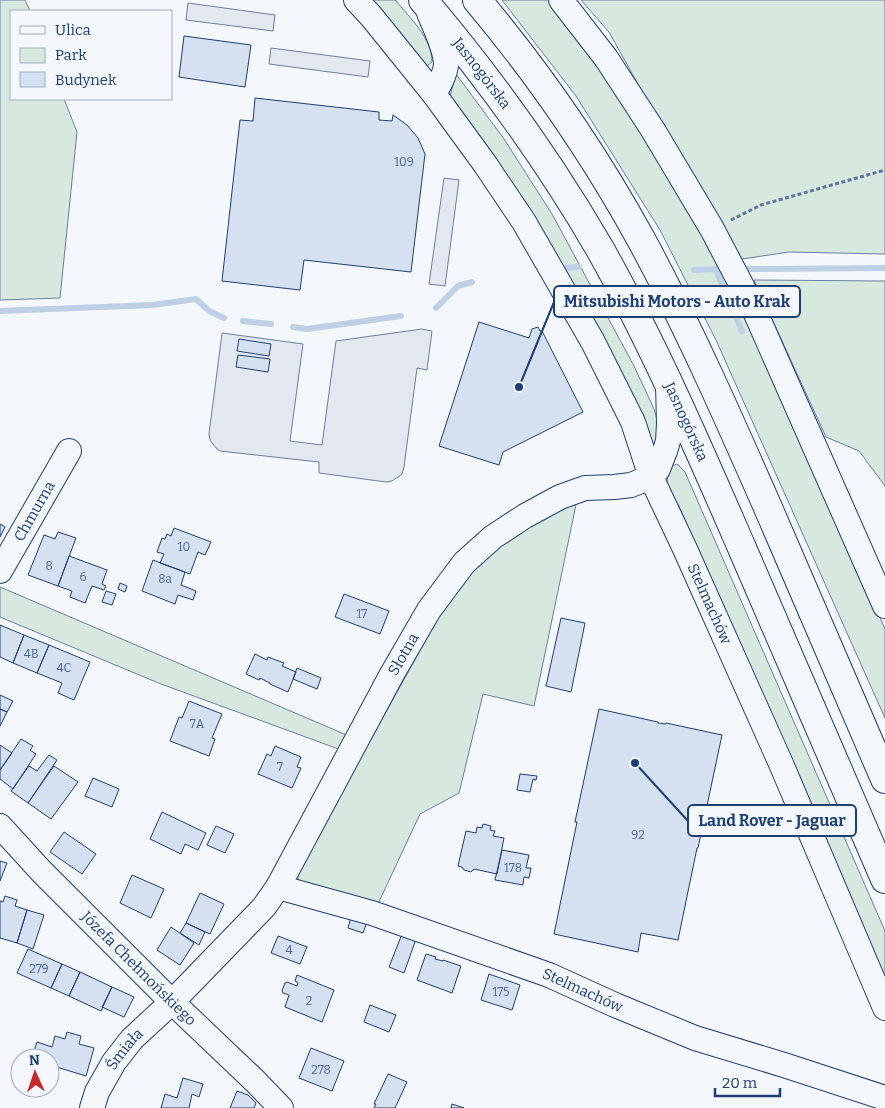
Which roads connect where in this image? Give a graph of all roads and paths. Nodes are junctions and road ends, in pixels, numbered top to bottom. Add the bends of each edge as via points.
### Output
1 (356, 0) edge
2 (477, 0) edge
3 (561, 0) edge
4 (424, 1) edge
5 (434, 94) junction
6 (885, 170) edge
7 (712, 229) junction
8 (668, 382) junction
9 (69, 451) dead end
10 (651, 477) junction
11 (0, 571) edge
12 (885, 606) edge
13 (885, 779) edge
14 (0, 826) edge
15 (885, 879) edge
16 (278, 887) junction
17 (172, 1002) junction
18 (885, 1008) edge
19 (885, 1098) edge
20 (92, 1108) edge
21 (281, 1108) edge

1 - 5 street, Stelmachów
2 - 13 main road via 558,107 642,241 745,455
3 - 7 street via 606,58
4 - 5 street via 443,48 446,66
4 - 8 main road, Jasnogórska via 472,59 552,172 621,288
5 - 10 street, Stelmachów via 524,222 563,289 633,422
6 - 7 path via 761,205
7 - 12 street via 753,307
8 - 10 street via 668,441 658,469
8 - 15 main road, Jasnogórska
9 - 11 street, Chmurna
10 - 16 street, Słotna via 631,485 585,488 560,497 492,537 464,563 429,610 392,674
10 - 18 street, Stelmachów via 782,766
14 - 17 street, Józefa Chełmońskiego
16 - 17 street, Słotna via 264,907
16 - 19 street, Stelmachów via 372,913 549,975 695,1038
17 - 20 street, Śmiała via 132,1039 114,1062
17 - 21 street, Józefa Chełmońskiego

